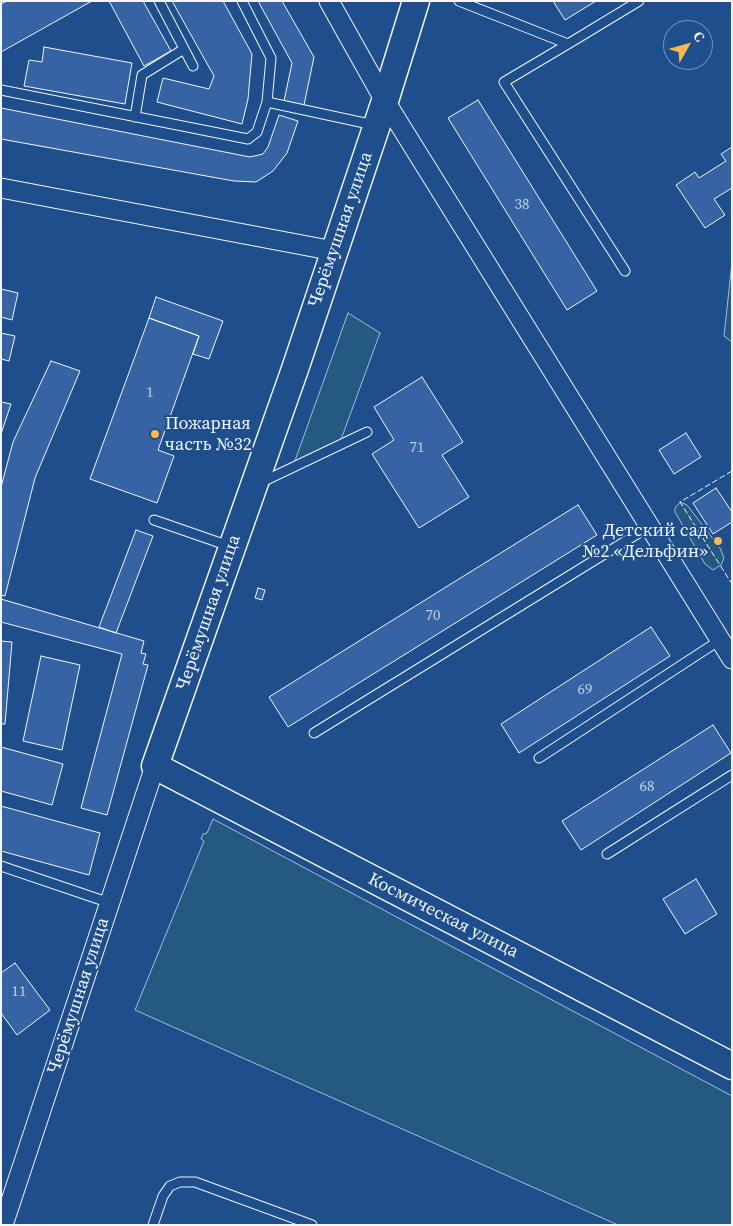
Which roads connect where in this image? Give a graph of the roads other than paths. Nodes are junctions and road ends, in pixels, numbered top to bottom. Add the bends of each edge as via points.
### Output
1 (159, 1) edge
2 (242, 1) edge
3 (329, 1) edge
4 (416, 1) edge
5 (459, 1) edge
6 (639, 1) edge
7 (568, 44) junction
8 (184, 49) junction
9 (193, 66) dead end
10 (1, 90) edge
11 (385, 101) junction
12 (267, 102) junction
13 (135, 117) junction
14 (376, 126) junction
15 (1, 188) edge
16 (334, 251) junction
17 (625, 271) dead end
18 (367, 432) dead end
19 (253, 486) junction
20 (154, 520) dead end
21 (650, 526) junction
22 (232, 547) junction
23 (720, 640) junction
24 (732, 660) edge
25 (314, 733) dead end
26 (539, 758) dead end
27 (155, 766) junction
28 (732, 776) edge
29 (607, 854) dead end
30 (1, 866) edge
31 (110, 903) junction
32 (732, 1066) edge
33 (3, 1225) edge
34 (153, 1225) edge
35 (312, 1225) edge

1 - 8 lane
2 - 12 lane via 271,58
3 - 11 street
4 - 11 street, Черёмушная улица
5 - 7 lane
6 - 7 lane
7 - 17 lane via 504,82
8 - 9 lane
8 - 13 lane via 142,75
10 - 13 lane
11 - 14 street, Черёмушная улица
11 - 21 street
12 - 13 lane via 257,132 248,139
12 - 14 lane
14 - 16 street, Черёмушная улица
15 - 16 street
16 - 19 street, Черёмушная улица
18 - 19 lane
19 - 22 street, Черёмушная улица
20 - 22 lane
21 - 23 street
21 - 25 lane
22 - 27 street, Черёмушная улица
23 - 24 street
23 - 26 lane
27 - 31 street, Черёмушная улица
27 - 32 street, Космическая улица
28 - 29 lane
30 - 31 lane
31 - 33 street, Черёмушная улица
34 - 35 lane via 163,1196 170,1186 180,1182 195,1182

